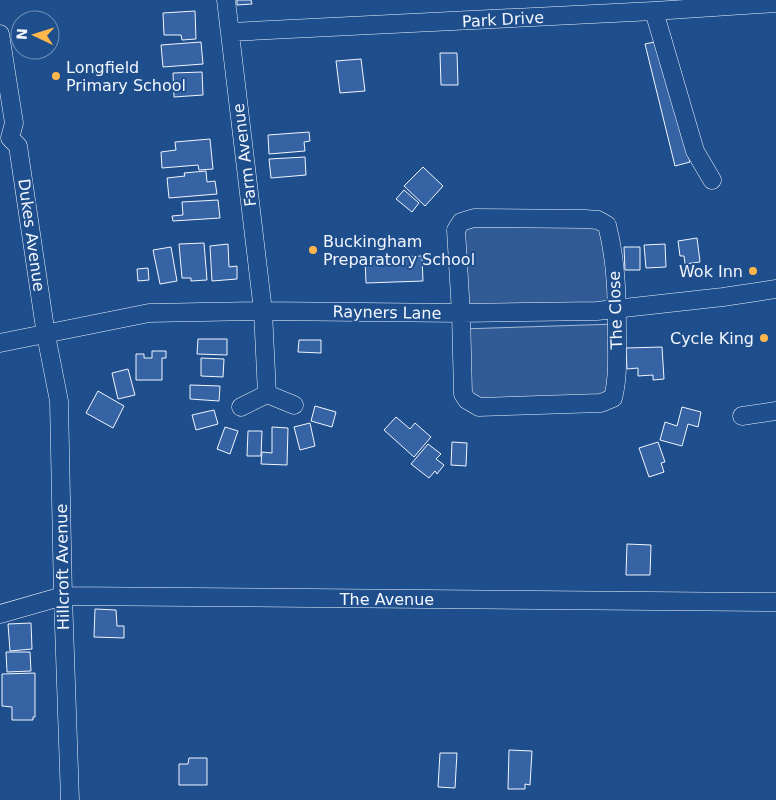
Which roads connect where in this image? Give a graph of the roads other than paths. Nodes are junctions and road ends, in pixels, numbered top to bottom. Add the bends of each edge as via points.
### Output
1 (226, 0) edge
2 (776, 3) edge
3 (654, 11) junction
4 (230, 32) junction
5 (0, 34) edge
6 (5, 138) edge
7 (712, 180) dead end
8 (776, 289) edge
9 (618, 309) junction
10 (263, 311) junction
11 (461, 313) junction
12 (46, 335) junction
13 (0, 343) edge
14 (267, 394) junction
15 (294, 405) dead end
16 (241, 407) dead end
17 (776, 411) edge
18 (742, 416) dead end
19 (63, 596) junction
20 (776, 602) edge
21 (0, 614) edge
22 (70, 800) edge

1 - 4 street, Farm Avenue
2 - 3 street, Park Drive
3 - 4 street, Park Drive
3 - 7 street via 695,151
4 - 10 street, Farm Avenue
5 - 6 street via 14,123
6 - 12 street, Dukes Avenue via 18,146
8 - 9 street, Rayners Lane
9 - 11 street, Rayners Lane
9 - 11 street, The Close via 612,242 607,225 598,220 474,218 461,222 456,230
9 - 11 street, The Close via 617,382 613,398 601,403 479,408 463,394
10 - 11 street, Rayners Lane
10 - 12 street, Rayners Lane via 149,313
10 - 14 street, Farm Avenue
12 - 13 street, Rayners Lane
12 - 19 street, Hillcroft Avenue via 59,401
14 - 15 street
14 - 16 street
17 - 18 street
19 - 20 street, The Avenue
19 - 21 street, The Avenue
19 - 22 street, Hillcroft Avenue

